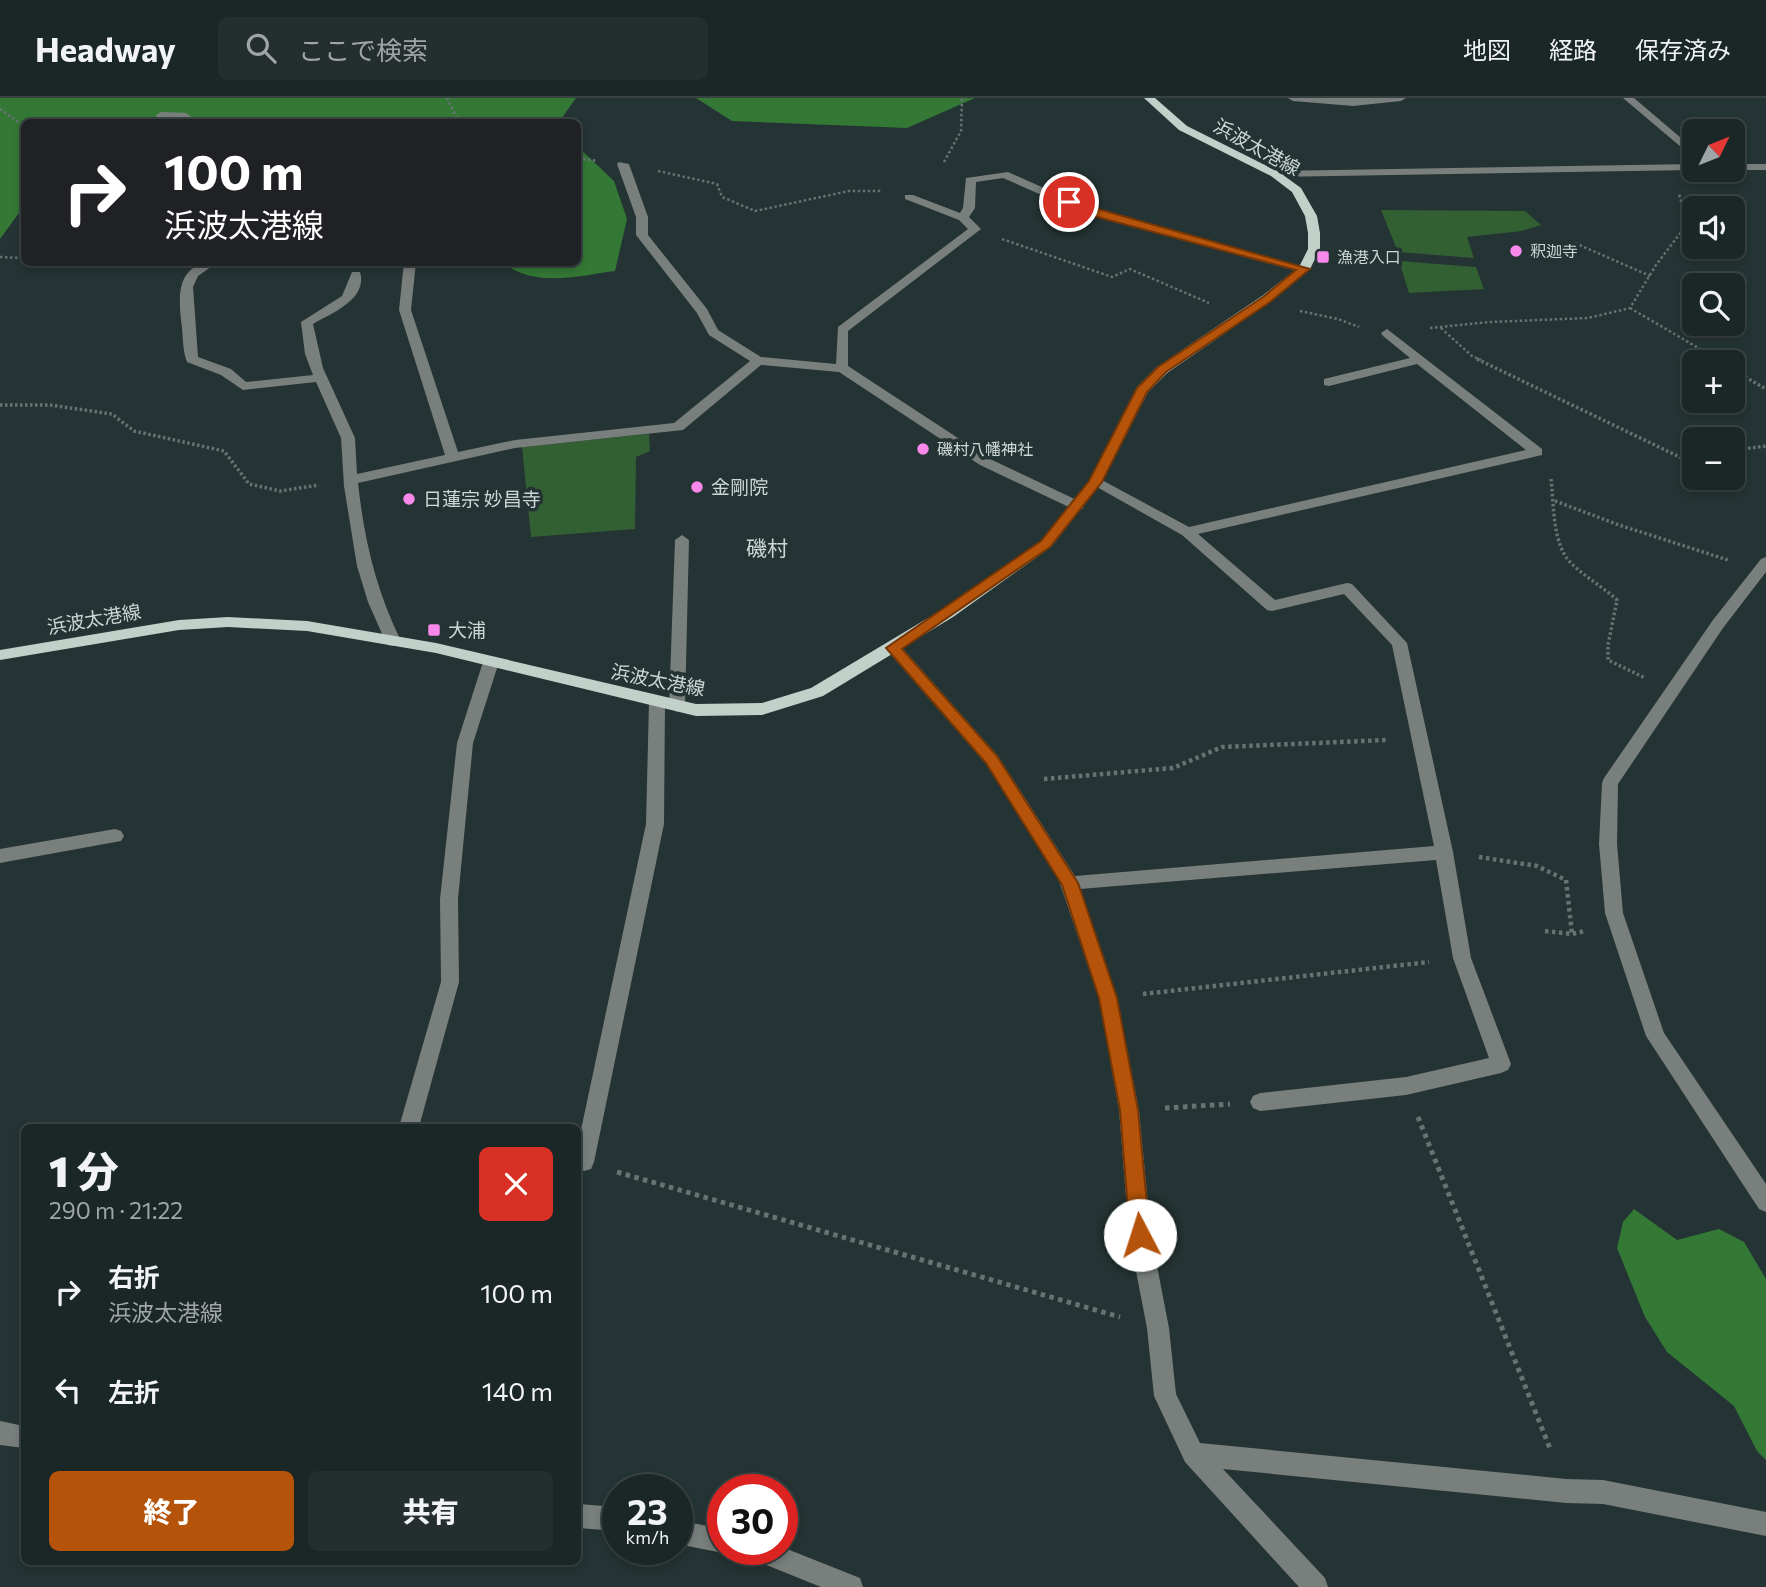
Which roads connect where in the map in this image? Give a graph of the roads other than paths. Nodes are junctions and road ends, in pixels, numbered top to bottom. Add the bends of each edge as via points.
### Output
1 (1152, 98) edge
2 (1293, 98) edge
3 (1401, 98) edge
4 (1628, 98) edge
5 (1339, 100) edge
6 (162, 115) dead end
7 (190, 119) edge
8 (1682, 145) edge
9 (623, 164) road end
10 (1682, 167) edge
11 (1745, 167) edge
12 (1766, 167) edge
13 (1275, 174) junction
14 (909, 197) road end
15 (963, 218) junction
16 (205, 266) edge
17 (410, 266) edge
18 (1304, 269) junction
19 (356, 275) dead end
20 (1387, 333) road end
21 (1420, 359) junction
22 (758, 361) junction
23 (842, 368) junction
24 (318, 378) junction
25 (1329, 382) dead end
26 (453, 458) junction
27 (351, 480) junction
28 (1095, 482) junction
29 (1078, 506) junction
30 (1187, 532) junction
31 (682, 540) dead end
32 (1762, 567) edge
33 (394, 641) junction
34 (893, 648) junction
35 (0, 655) edge
36 (491, 662) junction
37 (657, 702) junction
38 (677, 706) junction
39 (115, 836) dead end
40 (1444, 852) junction
41 (0, 856) edge
42 (1070, 883) junction
43 (1260, 1102) road end
44 (410, 1124) edge
45 (583, 1162) road end
46 (1766, 1202) edge
47 (0, 1433) edge
48 (21, 1436) edge
49 (1193, 1454) junction
50 (581, 1516) edge
51 (602, 1518) edge
52 (1766, 1524) edge
53 (798, 1564) edge
54 (851, 1587) edge
55 (1316, 1587) edge

1 - 13 main road, 浜波太港線 via 1184,128
2 - 5 street
3 - 5 street
4 - 8 street
6 - 7 street
9 - 22 street via 642,217 642,235 703,312 713,332
10 - 13 street
11 - 12 street
13 - 18 main road, 浜波太港線 via 1297,190 1311,216 1314,249
14 - 15 street
15 - 18 street via 969,208 970,180 1004,174 1090,212
15 - 23 street via 975,229 842,330
16 - 24 street via 189,280 192,359 226,372 243,386
17 - 26 street via 405,310
18 - 28 main road, 浜波太港線 via 1162,370 1142,390
19 - 24 street via 347,299 307,322
20 - 21 street
21 - 25 street
21 - 30 street via 1537,452
22 - 23 street
22 - 26 street via 678,427 515,444
23 - 29 street via 985,462
24 - 27 street via 347,434
26 - 27 street
27 - 33 street via 362,566 376,608
28 - 29 main road, 浜波太港線
28 - 30 street
29 - 34 main road, 浜波太港線 via 1046,544
30 - 40 street via 1272,606 1347,588 1399,643
31 - 38 street
32 - 46 street via 1610,783 1608,844 1614,913 1656,1036
33 - 35 main road, 浜波太港線 via 307,626 228,622 179,625
33 - 36 main road, 浜波太港線
34 - 38 main road, 浜波太港線 via 817,692 790,702 762,709
34 - 42 street via 992,760
36 - 37 main road, 浜波太港線
36 - 44 street via 465,743 449,899 450,982
37 - 38 main road, 浜波太港線
37 - 45 street via 655,824
39 - 41 street
40 - 42 street
40 - 43 street via 1462,958 1502,1064 1406,1086
42 - 49 street via 1108,998 1129,1110 1140,1235 1158,1328 1165,1396
47 - 48 street
49 - 52 street via 1604,1492
49 - 55 street
50 - 51 street
53 - 54 street

